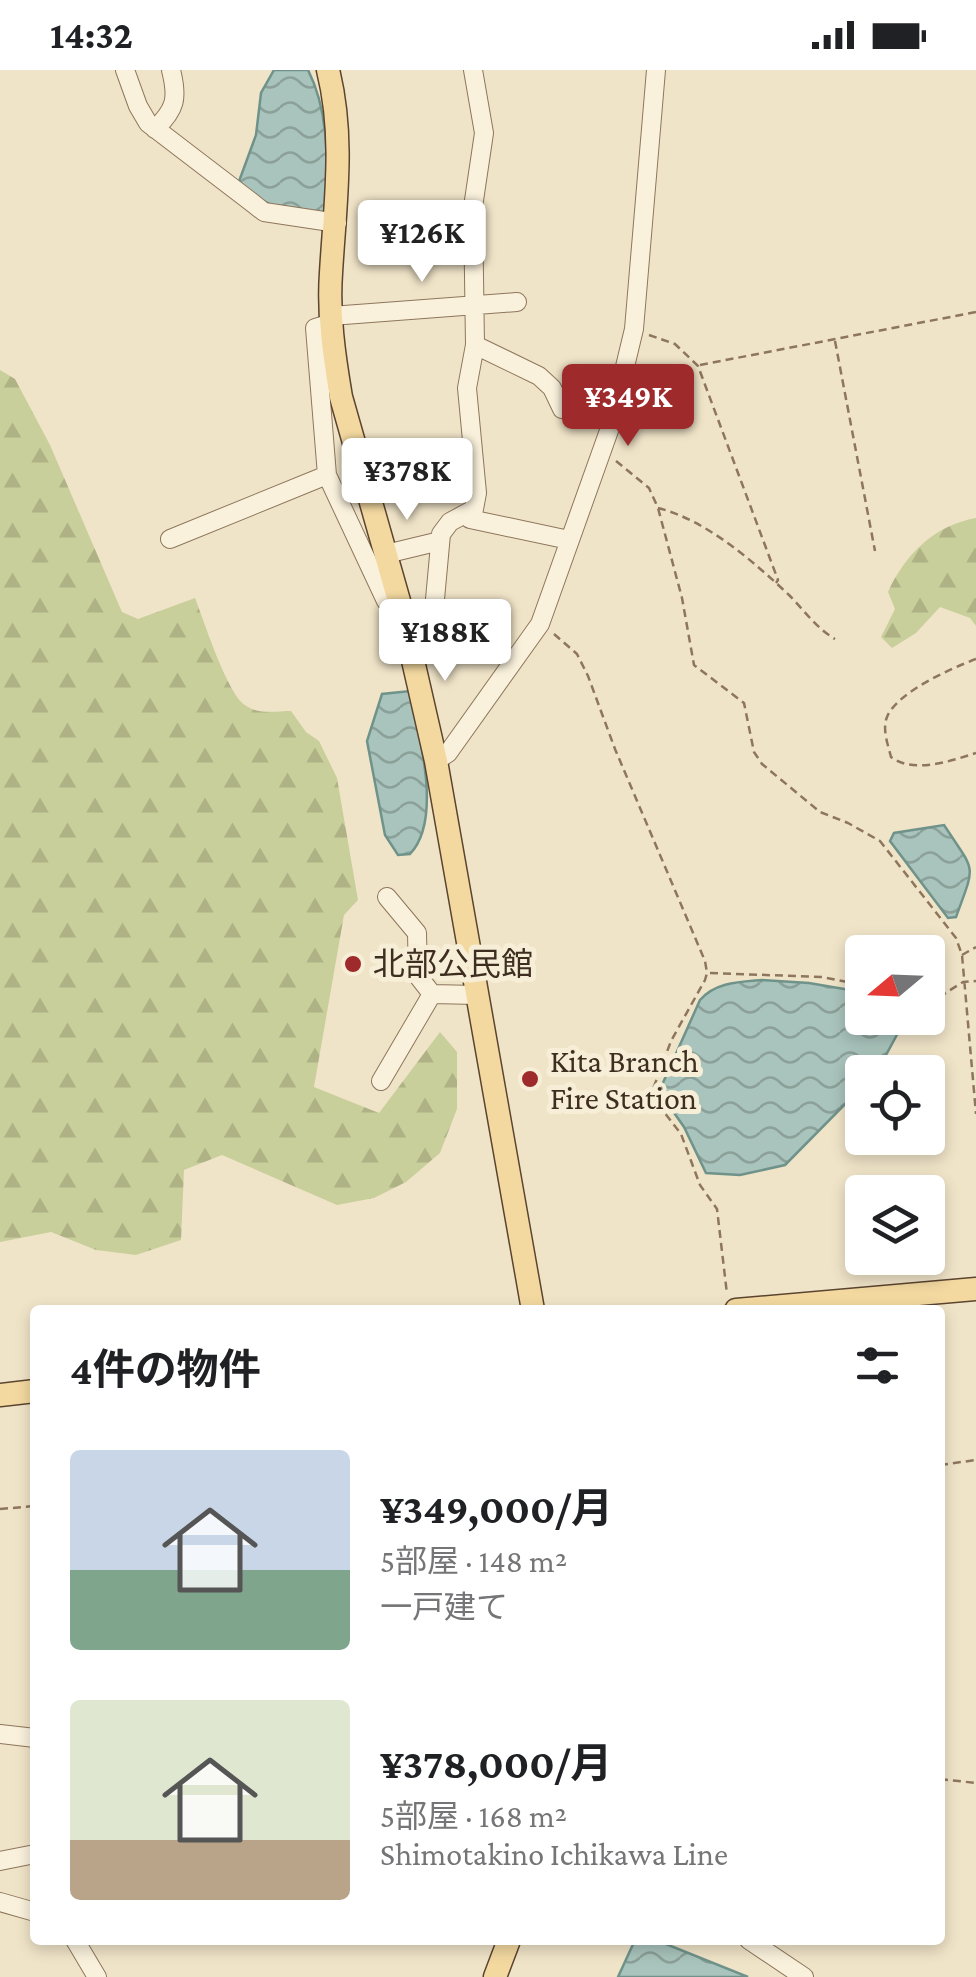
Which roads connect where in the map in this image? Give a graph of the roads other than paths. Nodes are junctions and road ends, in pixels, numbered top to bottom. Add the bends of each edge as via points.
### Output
1 (125, 70) edge
2 (172, 70) edge
3 (328, 70) edge
4 (472, 70) edge
5 (656, 70) edge
6 (155, 129) junction
7 (337, 223) junction
8 (517, 302) dead end
9 (474, 305) junction
10 (331, 320) junction
11 (475, 346) junction
12 (614, 412) junction
13 (327, 474) junction
14 (466, 514) junction
15 (170, 538) dead end
16 (569, 540) junction
17 (440, 541) junction
18 (386, 554) junction
19 (403, 618) junction
20 (436, 761) junction
21 (387, 897) dead end
22 (432, 994) junction
23 (476, 995) junction
24 (380, 1081) dead end
25 (976, 1289) edge
26 (731, 1304) edge
27 (532, 1305) edge
28 (30, 1392) edge
29 (0, 1395) edge
30 (0, 1734) edge
31 (30, 1737) edge
32 (30, 1855) edge
33 (0, 1861) edge
34 (0, 1902) edge
35 (30, 1911) edge
36 (78, 1945) edge
37 (507, 1945) edge
38 (756, 1945) edge
39 (97, 1977) edge
40 (495, 1977) edge
41 (804, 1977) edge

1 - 6 street
2 - 6 street via 176,107
3 - 7 main road via 339,149
4 - 9 street via 484,133 473,206
5 - 12 street via 634,328
6 - 7 street via 264,212
7 - 10 main road
8 - 9 street
9 - 10 street
9 - 11 street
10 - 13 street via 315,328
10 - 18 main road via 341,397
11 - 12 street via 539,376 562,409
11 - 14 street via 466,388 477,493
12 - 16 street
13 - 15 street
13 - 19 street via 386,601
14 - 16 street
14 - 17 street via 450,522
16 - 20 street via 540,624
17 - 18 street
17 - 19 street via 434,610 428,618
18 - 19 main road
19 - 20 main road
20 - 23 main road
21 - 22 street via 417,933 418,976
22 - 23 street
22 - 24 street
23 - 27 main road
25 - 26 main road
28 - 29 main road
30 - 31 street
32 - 33 street
34 - 35 street
36 - 39 street
37 - 40 main road
38 - 41 street

